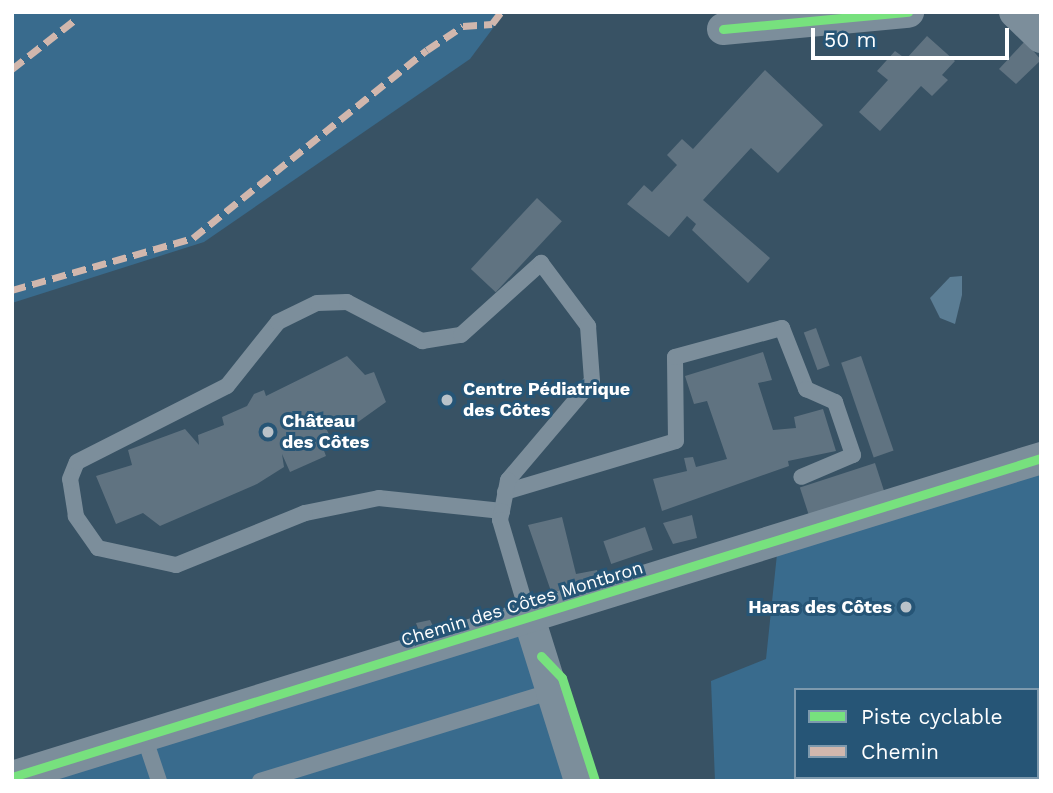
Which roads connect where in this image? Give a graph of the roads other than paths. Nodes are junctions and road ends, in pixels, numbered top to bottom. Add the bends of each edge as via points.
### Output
1 (908, 12) edge
2 (1015, 12) edge
3 (723, 29) dead end
4 (1041, 37) edge
5 (1041, 458) edge
6 (801, 477) dead end
7 (505, 492) junction
8 (502, 511) junction
9 (529, 618) junction
10 (552, 691) junction
11 (144, 736) junction
12 (12, 777) edge
13 (159, 781) edge
14 (260, 781) edge
15 (580, 781) edge

1 - 3 street via 830,24
2 - 4 street
5 - 9 street, Chemin des Côtes Montbron
6 - 7 lane via 853,455 835,402 806,389 782,328 675,357 676,441
7 - 8 lane
7 - 8 lane via 508,480 592,381 588,326 541,263 461,335 422,341 347,302 317,303 278,321 227,386 77,462 70,479 76,516 97,548 176,565 305,513 379,498
8 - 9 lane
9 - 10 street
9 - 11 street, Chemin des Côtes Montbron
10 - 14 lane
10 - 15 street
11 - 12 street, Chemin des Côtes Montbron
11 - 13 lane

